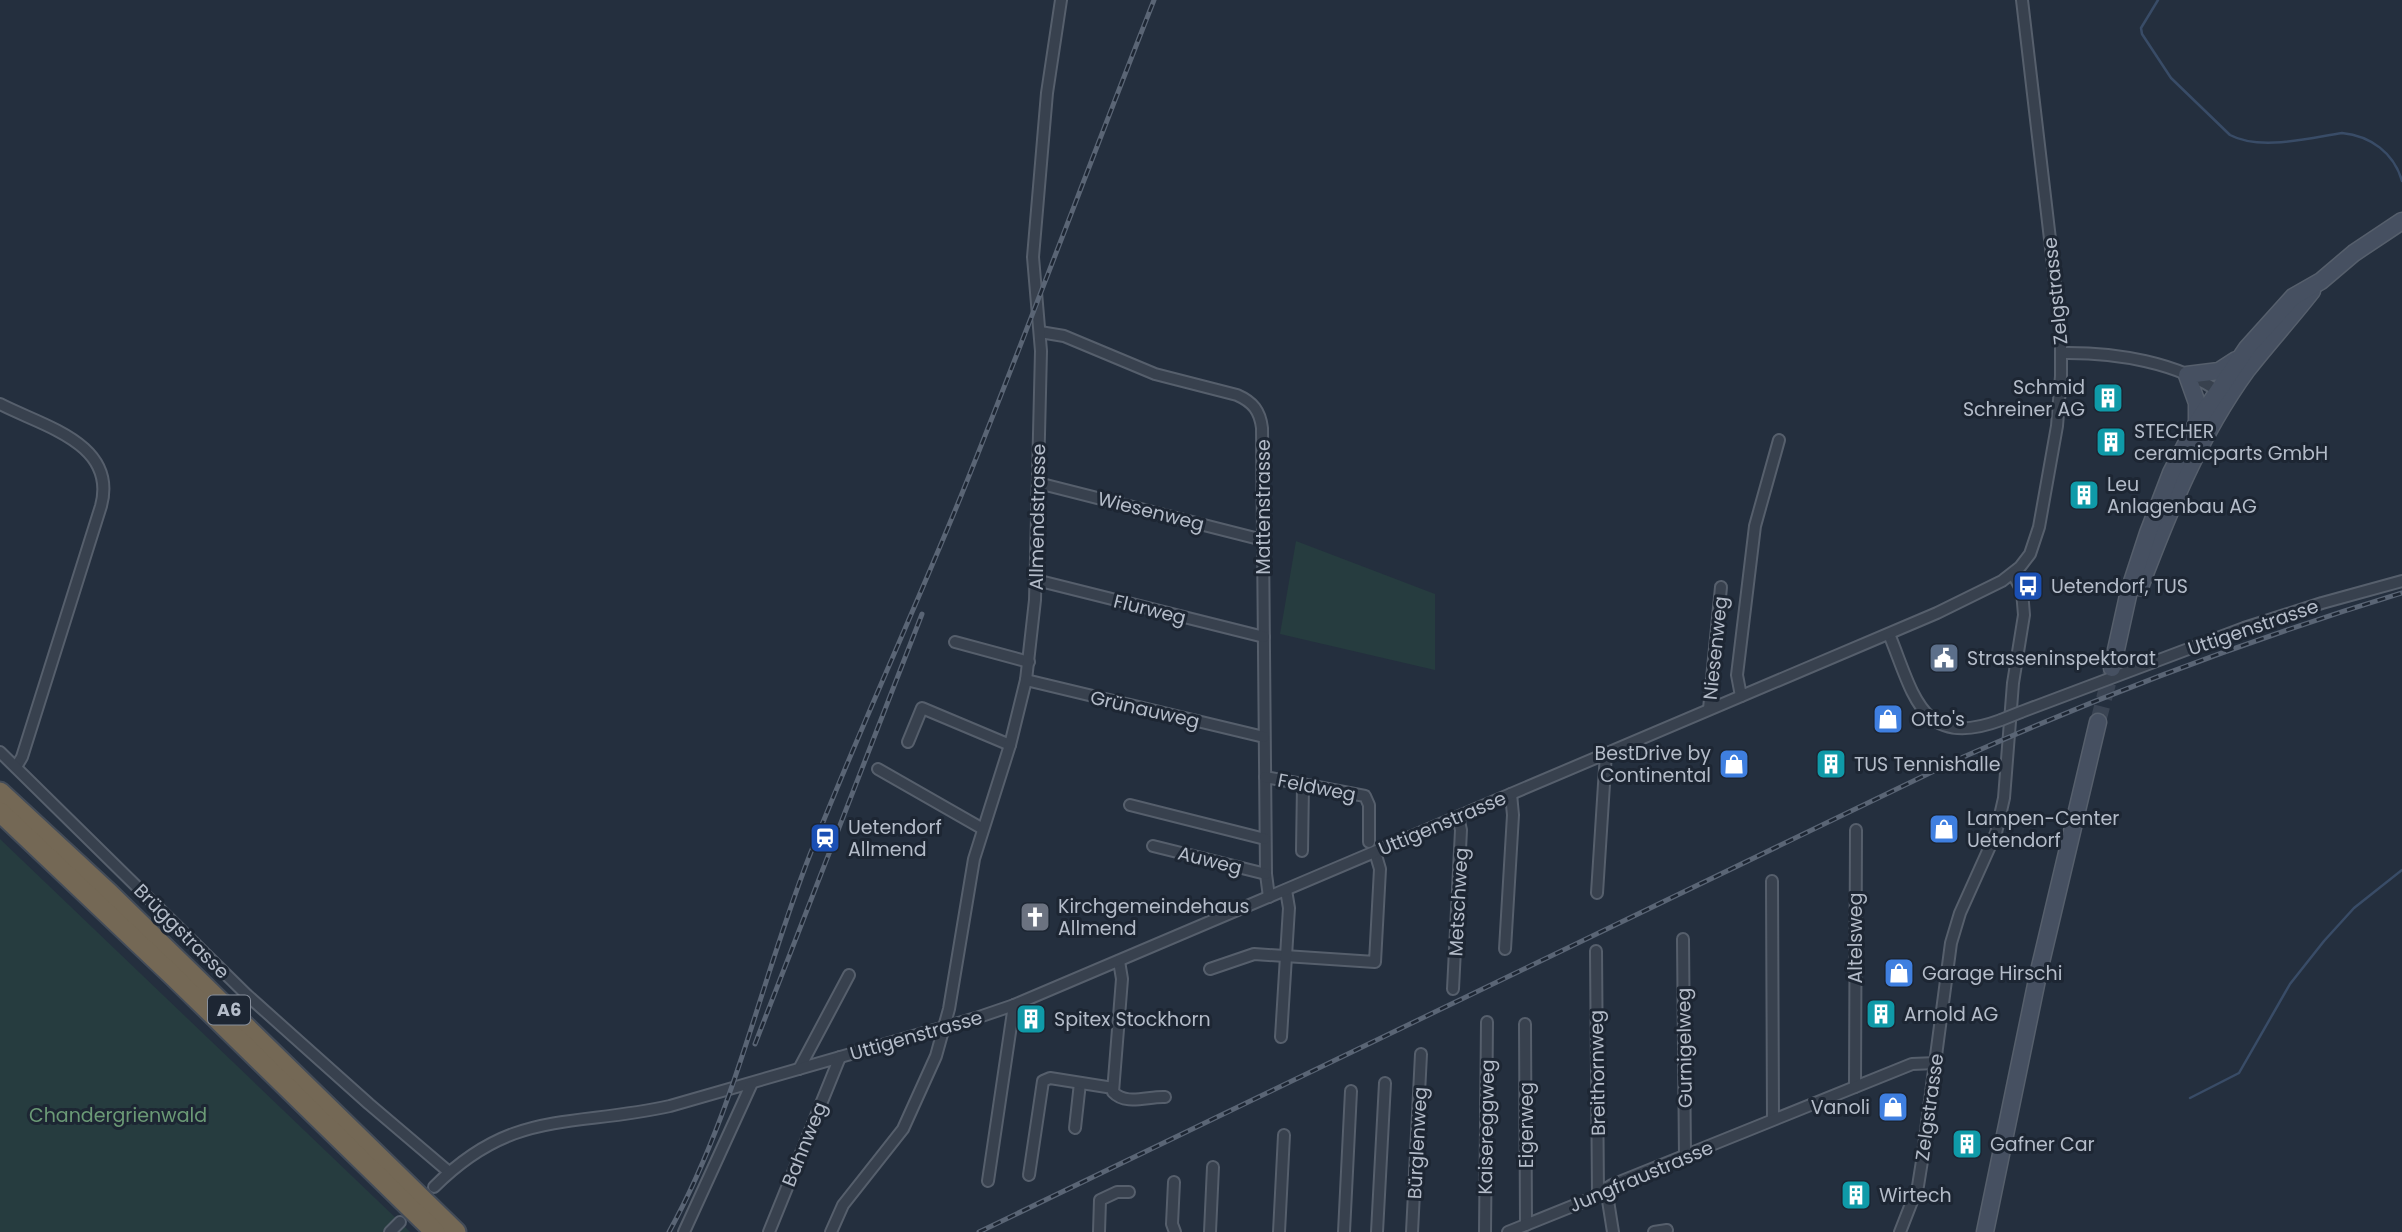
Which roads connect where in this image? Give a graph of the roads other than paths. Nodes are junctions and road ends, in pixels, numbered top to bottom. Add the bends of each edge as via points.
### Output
1 (1061, 0) edge
2 (2022, 0) edge
3 (2402, 221) edge
4 (2320, 281) junction
5 (1040, 332) junction
6 (2062, 353) junction
7 (2240, 357) junction
8 (2187, 375) junction
9 (2223, 394) junction
10 (0, 404) edge
11 (2197, 424) junction
12 (1779, 440) dead end
13 (1038, 483) junction
14 (1263, 540) junction
15 (2013, 574) junction
16 (1036, 580) junction
17 (2402, 581) edge
18 (1721, 587) dead end
19 (1889, 634) junction
20 (1264, 637) junction
21 (2120, 638) junction
22 (955, 642) dead end
23 (1029, 662) junction
24 (2112, 668) tunnel mouth
25 (1026, 680) junction
26 (1741, 696) junction
27 (1709, 709) junction
28 (2098, 722) tunnel mouth
29 (1264, 737) junction
30 (908, 742) dead end
31 (1010, 745) junction
32 (0, 752) edge
33 (1606, 753) junction
34 (16, 766) junction
35 (878, 769) dead end
36 (1265, 777) junction
37 (1303, 784) junction
38 (0, 792) edge
39 (1511, 794) junction
40 (1130, 805) dead end
41 (0, 811) edge
42 (1458, 817) junction
43 (983, 829) junction
44 (1856, 830) dead end
45 (1265, 839) junction
46 (1153, 845) dead end
47 (1372, 847) junction
48 (1301, 851) dead end
49 (1266, 874) junction
50 (1772, 881) dead end
51 (1286, 890) junction
52 (1597, 893) dead end
53 (1269, 897) junction
54 (1683, 939) dead end
55 (1505, 949) dead end
56 (1596, 951) dead end
57 (1286, 956) junction
58 (1119, 961) junction
59 (1210, 969) dead end
60 (849, 975) dead end
61 (1453, 989) dead end
62 (1014, 1005) junction
63 (1488, 1022) dead end
64 (1525, 1024) dead end
65 (945, 1027) junction
66 (1282, 1037) dead end
67 (1421, 1054) dead end
68 (839, 1057) junction
69 (1936, 1063) junction
70 (799, 1069) junction
71 (752, 1083) junction
72 (1080, 1083) junction
73 (1385, 1083) dead end
74 (1855, 1087) junction
75 (1113, 1088) junction
76 (1351, 1091) dead end
77 (1165, 1097) dead end
78 (1773, 1119) junction
79 (1075, 1128) dead end
80 (1284, 1135) dead end
81 (1685, 1156) junction
82 (1213, 1167) dead end
83 (449, 1172) junction
84 (1028, 1175) dead end
85 (988, 1181) dead end
86 (1174, 1182) dead end
87 (434, 1187) dead end
88 (1602, 1191) junction
89 (1129, 1192) dead end
90 (400, 1222) dead end
91 (1526, 1225) junction
92 (1667, 1230) dead end
93 (390, 1232) edge
94 (435, 1232) edge
95 (456, 1232) edge
96 (684, 1232) edge
97 (769, 1232) edge
98 (831, 1232) edge
99 (1099, 1232) edge
100 (1175, 1232) edge
101 (1210, 1232) edge
102 (1279, 1232) edge
103 (1344, 1232) edge
104 (1377, 1232) edge
105 (1412, 1232) edge
106 (1485, 1232) edge
107 (1508, 1232) edge
108 (1613, 1232) edge
109 (1654, 1232) edge
110 (1900, 1232) edge
111 (1985, 1232) edge

1 - 5 street, Allmendstrasse via 1034,233 1033,277
2 - 6 street, Zelgstrasse
3 - 4 main road
4 - 7 main road via 2293,298
4 - 9 main road
5 - 13 street, Allmendstrasse
5 - 14 street, Mattenstrasse via 1064,336 1155,374 1248,400 1260,416 1262,428
6 - 8 street via 2122,356
6 - 15 street, Zelgstrasse via 2059,411 2039,527 2030,554
7 - 8 main road via 2220,370
7 - 9 main road
8 - 9 street
8 - 11 main road via 2197,403
9 - 11 main road
9 - 21 main road
10 - 34 street via 80,444 99,468 105,485
11 - 21 main road via 2151,522
12 - 26 street via 1753,539 1737,676
13 - 14 street, Wiesenweg
13 - 16 street, Allmendstrasse
14 - 20 street, Mattenstrasse
15 - 19 street, Zelgstrasse
15 - 69 street, Zelgstrasse via 2022,591 2024,615 2013,683 2004,798 1996,833 1955,927
16 - 20 street, Flurweg
16 - 23 street, Allmendstrasse
17 - 19 street, Uttigenstrasse, bridge via 2257,624 1970,730 1934,722 1920,704
18 - 27 street, Niesenweg
19 - 26 street, Uttigenstrasse
20 - 29 street, Mattenstrasse
21 - 24 main road
22 - 23 street
23 - 25 street, Allmendstrasse
25 - 29 street, Grünauweg
25 - 31 street, Allmendstrasse
26 - 27 street, Uttigenstrasse
27 - 33 street, Uttigenstrasse
28 - 111 main road via 2038,975
29 - 36 street, Mattenstrasse
30 - 31 street via 922,708
31 - 43 street, Allmendstrasse
32 - 34 street, Brüggstrasse
33 - 39 street, Uttigenstrasse
33 - 52 street
34 - 83 street, Brüggstrasse via 247,995
35 - 43 street
36 - 37 street, Feldweg
36 - 45 street, Mattenstrasse
37 - 47 street, Feldweg via 1365,796
37 - 48 street
38 - 95 highway, A6
39 - 42 street, Uttigenstrasse
39 - 55 street
40 - 45 street
41 - 94 highway, A6
42 - 47 street, Uttigenstrasse
42 - 61 street, Metschweg
43 - 65 street, Allmendstrasse
44 - 74 street, Altelsweg
45 - 49 street, Mattenstrasse
46 - 49 street, Auweg
47 - 51 street, Uttigenstrasse
47 - 57 street via 1380,869 1375,962
49 - 53 street, Mattenstrasse
50 - 78 street
51 - 53 street, Uttigenstrasse
51 - 57 street
53 - 58 street, Uttigenstrasse
54 - 81 street, Gurnigelweg
56 - 88 street, Breithornweg
57 - 59 street via 1249,954
57 - 66 street
58 - 62 street, Uttigenstrasse
58 - 75 street via 1122,979
60 - 70 street
62 - 65 street, Uttigenstrasse
62 - 85 street
63 - 106 street, Kaisereggweg
64 - 91 street, Eigerweg
65 - 68 street, Uttigenstrasse
65 - 98 street, Allmendstrasse via 909,1120 843,1205
67 - 105 street, Bürglenweg
68 - 70 street, Uttigenstrasse
68 - 97 street, Bahnweg
69 - 74 street, Jungfraustrasse via 1912,1064
69 - 110 street, Zelgstrasse via 1917,1186
70 - 71 street, Uttigenstrasse
71 - 83 street, Uttigenstrasse via 656,1109 525,1128 485,1146
71 - 96 street
72 - 75 street
72 - 79 street
72 - 84 street via 1043,1081
73 - 104 street
74 - 78 street, Jungfraustrasse
75 - 77 street via 1121,1098
76 - 103 street
78 - 81 street, Jungfraustrasse
80 - 102 street
81 - 88 street, Jungfraustrasse
82 - 101 street
83 - 87 street, Uttigenstrasse
86 - 100 street
88 - 91 street, Jungfraustrasse
88 - 108 street, Breithornweg
89 - 99 street via 1100,1200
90 - 93 street
91 - 107 street, Jungfraustrasse
92 - 109 street

